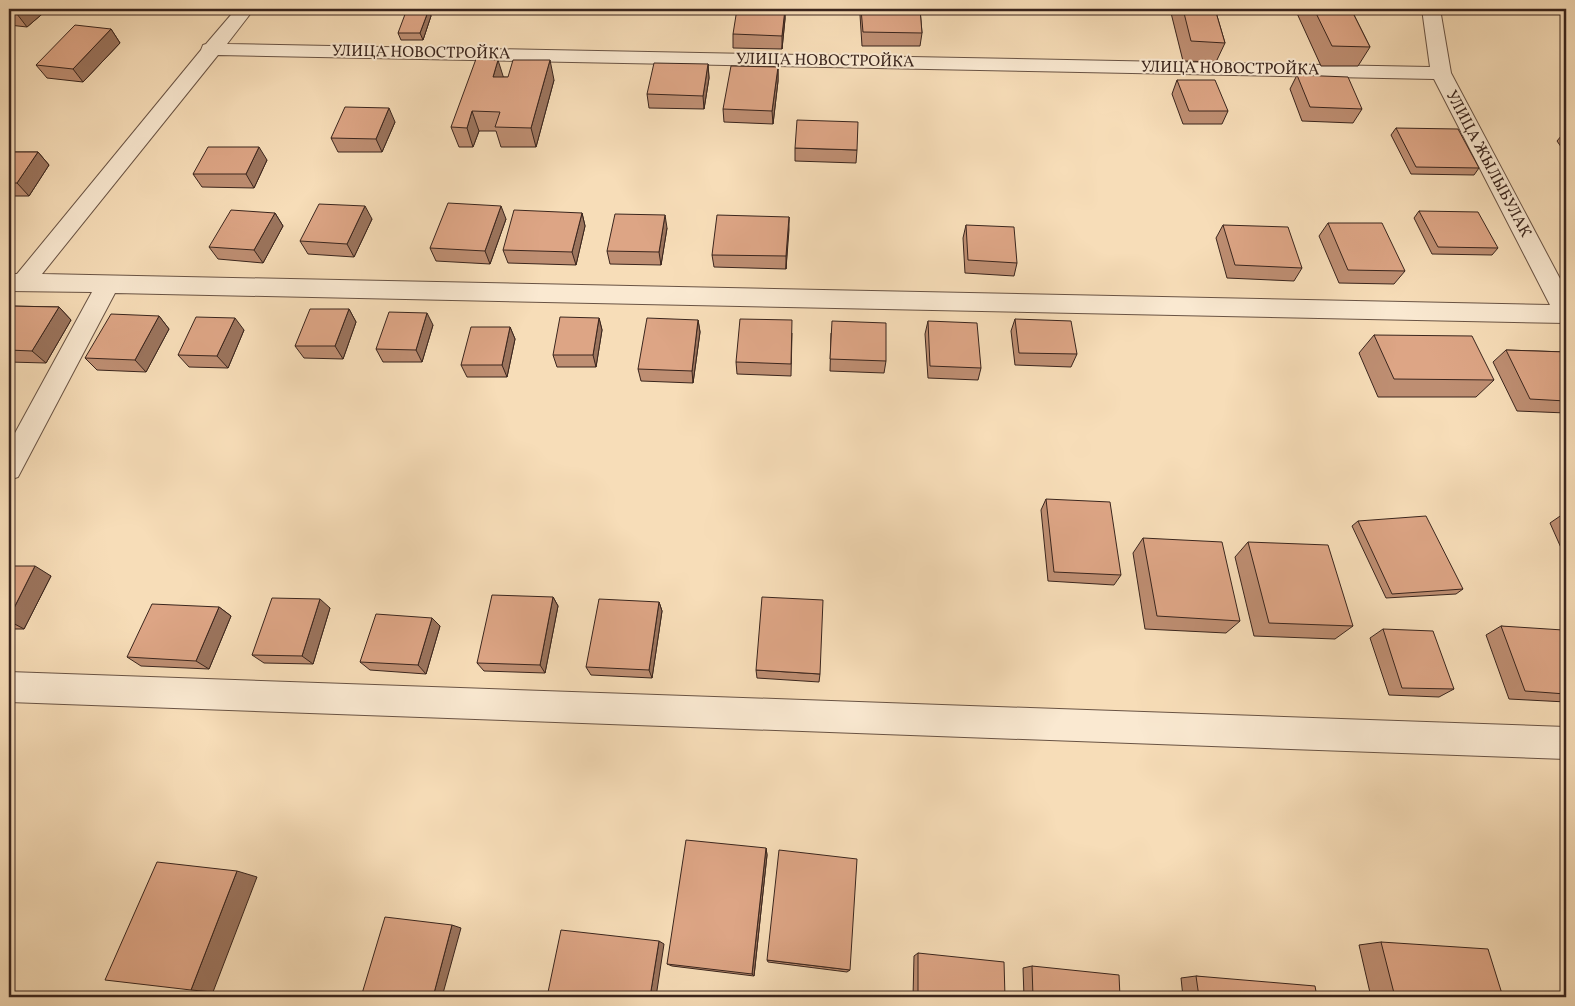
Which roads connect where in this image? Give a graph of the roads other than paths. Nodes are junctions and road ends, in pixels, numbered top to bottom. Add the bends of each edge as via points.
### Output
1 (245, 9) edge
2 (1431, 9) edge
3 (210, 49) junction
4 (1441, 73) junction
5 (16, 282) edge
6 (108, 284) junction
7 (1566, 313) edge
8 (9, 469) edge
9 (9, 687) edge
10 (1566, 743) edge

1 - 3 street
2 - 4 street, УЛИЦА ЖЫЛЫБУЛАК
3 - 4 street, УЛИЦА НОВОСТРОЙКА
3 - 5 street
4 - 7 street, УЛИЦА ЖЫЛЫБУЛАК
5 - 6 street
6 - 7 street
6 - 8 street
9 - 10 street

